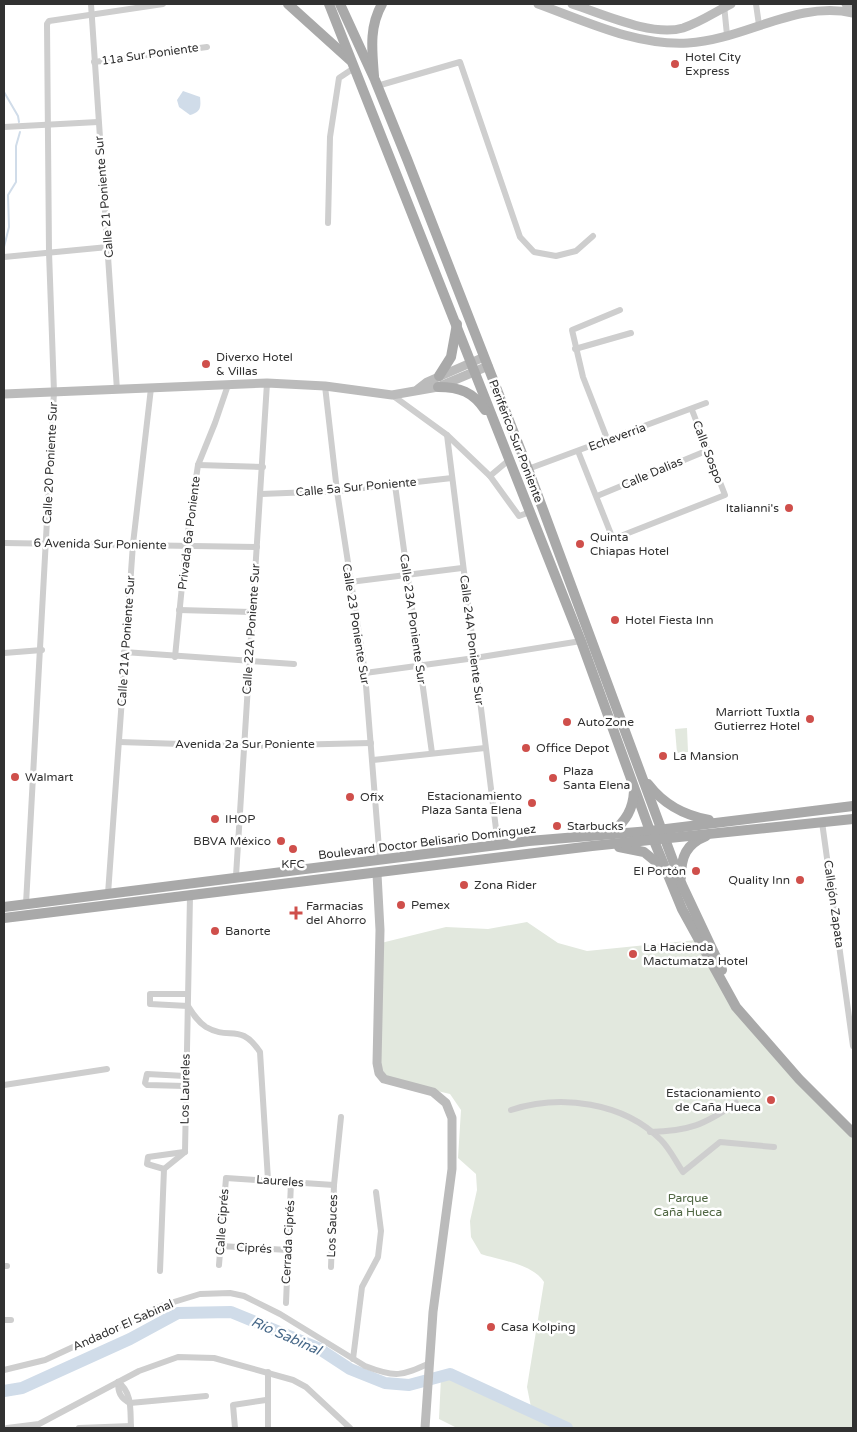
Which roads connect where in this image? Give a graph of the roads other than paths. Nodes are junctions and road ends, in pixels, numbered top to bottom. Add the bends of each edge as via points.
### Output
1 (91, 4) edge
2 (163, 4) edge
3 (288, 4) edge
4 (329, 4) edge
5 (340, 4) edge
6 (382, 4) edge
7 (538, 4) edge
8 (572, 4) edge
9 (756, 4) edge
10 (846, 4) edge
11 (726, 5) edge
12 (583, 6) edge
13 (853, 6) edge
14 (853, 13) edge
15 (92, 14) junction
16 (759, 25) junction
17 (727, 35) junction
18 (207, 47) dead end
19 (94, 62) junction
20 (353, 65) junction
21 (376, 83) junction
22 (98, 122) junction
23 (49, 125) junction
24 (4, 127) edge
25 (328, 223) dead end
26 (592, 236) dead end
27 (108, 247) junction
28 (49, 252) junction
29 (4, 257) edge
30 (620, 310) dead end
31 (457, 323) junction
32 (631, 333) dead end
33 (575, 349) junction
34 (486, 362) junction
35 (474, 367) junction
36 (439, 376) junction
37 (267, 383) junction
38 (228, 385) junction
39 (325, 386) junction
40 (438, 387) junction
41 (151, 388) junction
42 (417, 389) junction
43 (117, 390) junction
44 (54, 392) junction
45 (4, 394) edge
46 (392, 395) junction
47 (706, 404) dead end
48 (692, 410) junction
49 (496, 426) junction
50 (447, 435) junction
51 (608, 440) junction
52 (706, 451) junction
53 (578, 452) junction
54 (509, 460) junction
55 (198, 465) junction
56 (263, 467) junction
57 (528, 469) junction
58 (490, 476) junction
59 (452, 478) junction
60 (395, 485) junction
61 (337, 490) junction
62 (260, 494) junction
63 (597, 496) junction
64 (530, 512) junction
65 (4, 543) edge
66 (47, 543) junction
67 (133, 544) junction
68 (186, 545) junction
69 (257, 547) junction
70 (462, 568) junction
71 (406, 575) junction
72 (350, 582) junction
73 (179, 610) junction
74 (251, 612) junction
75 (579, 622) junction
76 (581, 641) junction
77 (42, 650) junction
78 (124, 652) junction
79 (4, 653) edge
80 (175, 657) junction
81 (588, 657) junction
82 (475, 658) junction
83 (248, 660) junction
84 (600, 662) junction
85 (294, 664) dead end
86 (420, 666) junction
87 (365, 673) junction
88 (119, 742) junction
89 (371, 743) junction
90 (244, 746) junction
91 (485, 748) junction
92 (432, 753) junction
93 (373, 760) junction
94 (642, 776) junction
95 (635, 785) junction
96 (853, 806) edge
97 (853, 819) edge
98 (718, 822) junction
99 (822, 822) junction
100 (716, 832) junction
101 (612, 833) junction
102 (663, 834) junction
103 (652, 835) junction
104 (498, 845) junction
105 (604, 845) junction
106 (380, 862) junction
107 (377, 874) junction
108 (236, 876) junction
109 (669, 878) junction
110 (682, 885) junction
111 (108, 894) junction
112 (190, 896) junction
113 (26, 904) junction
114 (4, 907) edge
115 (4, 918) edge
116 (188, 994) junction
117 (188, 1006) junction
118 (853, 1046) edge
119 (107, 1069) dead end
120 (185, 1076) junction
121 (4, 1085) edge
122 (185, 1086) junction
123 (736, 1103) dead end
124 (511, 1110) dead end
125 (341, 1117) dead end
126 (853, 1124) edge
127 (650, 1132) junction
128 (853, 1133) edge
129 (774, 1147) dead end
130 (185, 1152) junction
131 (164, 1169) junction
132 (226, 1178) joint
133 (268, 1180) junction
134 (291, 1182) junction
135 (334, 1184) junction
136 (376, 1192) dead end
137 (220, 1246) junction
138 (288, 1250) junction
139 (219, 1265) dead end
140 (331, 1266) dead end
141 (160, 1271) dead end
142 (286, 1303) dead end
143 (353, 1359) junction
144 (430, 1367) junction
145 (4, 1370) edge
146 (268, 1372) junction
147 (118, 1382) junction
148 (206, 1396) dead end
149 (266, 1400) junction
150 (130, 1403) junction
151 (426, 1413) junction
152 (131, 1427) edge
153 (7, 1428) edge
154 (79, 1428) edge
155 (235, 1428) edge
156 (268, 1428) edge
157 (350, 1428) edge
158 (419, 1428) edge
159 (425, 1428) edge

1 - 15 street, Calle 21 Poniente Sur
2 - 15 street
3 - 20 main road
4 - 20 main road, Periférico Sur Poniente
5 - 21 main road
6 - 21 main road via 374,18 372,41
7 - 17 main road via 620,33 662,43 699,42
8 - 12 main road
9 - 16 street
10 - 13 main road
11 - 12 main road via 694,24 668,30 652,29
11 - 17 street
14 - 16 main road via 801,9
15 - 19 street, Calle 21 Poniente Sur
15 - 23 street, Calle 20 Poniente Sur via 48,22
16 - 17 main road
18 - 19 street, 11a Sur Poniente
19 - 22 street, Calle 21 Poniente Sur
20 - 25 street via 339,78 330,137
20 - 31 main road, Periférico Sur Poniente
21 - 26 street via 460,62 520,237 534,252 556,256 576,251
21 - 34 main road, Periférico Sur Poniente
22 - 23 street
22 - 27 street, Calle 21 Poniente Sur
23 - 24 street
23 - 28 street, Calle 20 Poniente Sur
27 - 28 street
27 - 43 street, Calle 21 Poniente Sur
28 - 29 street
28 - 44 street, Calle 20 Poniente Sur
30 - 33 street via 572,330
31 - 35 main road, Periférico Sur Poniente
31 - 36 main road via 451,357
32 - 33 street
33 - 51 street via 582,377
34 - 35 main road
34 - 57 main road, Periférico Sur Poniente
35 - 36 main road
35 - 40 main road
35 - 49 main road, Periférico Sur Poniente
36 - 42 main road
37 - 38 main road
37 - 39 main road
37 - 56 street, Calle 22A Poniente Sur
38 - 41 main road
38 - 55 street, Privada 6a Poniente
39 - 46 main road
39 - 61 street, Calle 23 Poniente Sur
40 - 42 main road
40 - 49 main road via 468,391
41 - 43 main road
41 - 67 street, Calle 21A Poniente Sur
42 - 46 main road
43 - 44 main road
44 - 45 main road
44 - 66 street, Calle 20 Poniente Sur
46 - 50 street
47 - 48 street, Echeverria
48 - 51 street, Echeverria
48 - 52 street, Calle Sospo
49 - 54 main road, Periférico Sur Poniente
50 - 58 street
50 - 59 street, Calle 24A Poniente Sur
51 - 53 street, Echeverria
52 - 63 street, Calle Dalias
52 - 63 street, Calle Sospo via 725,495 613,540
53 - 57 street, Echeverria
53 - 63 street
54 - 58 street
54 - 64 main road, Periférico Sur Poniente
55 - 56 street
55 - 68 street, Privada 6a Poniente
56 - 62 street, Calle 22A Poniente Sur
57 - 75 main road, Periférico Sur Poniente
58 - 64 street via 519,516
59 - 60 street, Calle 5a Sur Poniente
59 - 70 street, Calle 24A Poniente Sur
60 - 61 street, Calle 5a Sur Poniente
60 - 71 street, Calle 23A Poniente Sur
61 - 62 street, Calle 5a Sur Poniente
61 - 72 street, Calle 23 Poniente Sur
62 - 69 street, Calle 22A Poniente Sur
64 - 75 main road, Periférico Sur Poniente
65 - 66 street, 6 Avenida Sur Poniente
66 - 67 street, 6 Avenida Sur Poniente
66 - 77 street, Calle 20 Poniente Sur
67 - 68 street, 6 Avenida Sur Poniente
67 - 78 street, Calle 21A Poniente Sur
68 - 69 street, 6 Avenida Sur Poniente
68 - 73 street, Privada 6a Poniente
69 - 74 street, Calle 22A Poniente Sur
70 - 71 street
70 - 82 street, Calle 24A Poniente Sur
71 - 72 street
71 - 86 street, Calle 23A Poniente Sur
72 - 87 street, Calle 23 Poniente Sur
73 - 74 street
73 - 80 street, Privada 6a Poniente
74 - 83 street, Calle 22A Poniente Sur
75 - 76 main road, Periférico Sur Poniente
75 - 84 main road, Periférico Sur Poniente
76 - 81 main road, Periférico Sur Poniente
76 - 82 street
77 - 79 street
77 - 113 street, Calle 20 Poniente Sur
78 - 80 street
78 - 88 street, Calle 21A Poniente Sur
80 - 83 street
81 - 84 main road
81 - 95 main road, Periférico Sur Poniente
82 - 86 street
82 - 91 street, Calle 24A Poniente Sur
83 - 85 street
83 - 90 street, Calle 22A Poniente Sur
84 - 94 main road, Periférico Sur Poniente
86 - 87 street
86 - 92 street, Calle 23A Poniente Sur
87 - 89 street, Calle 23 Poniente Sur
88 - 90 street, Avenida 2a Sur Poniente
88 - 111 street, Calle 21A Poniente Sur
89 - 90 street, Avenida 2a Sur Poniente
89 - 93 street, Calle 23 Poniente Sur
90 - 108 street, Calle 22A Poniente Sur
91 - 92 street
91 - 104 street, Calle 24A Poniente Sur
92 - 93 street
93 - 106 street, Calle 23 Poniente Sur
94 - 98 main road via 665,802 690,816
94 - 102 main road, Periférico Sur Poniente
95 - 101 main road via 631,810
95 - 103 main road, Periférico Sur Poniente
96 - 98 main road, Boulevard Doctor Belisario Domínguez
97 - 99 main road, Boulevard Doctor Belisario Domínguez
98 - 102 main road, Boulevard Doctor Belisario Domínguez
99 - 100 main road, Boulevard Doctor Belisario Domínguez
99 - 118 street, Callejón Zapata
100 - 102 main road, Boulevard Doctor Belisario Domínguez
100 - 110 main road via 702,837 686,850 681,864
101 - 103 main road, Boulevard Doctor Belisario Domínguez
101 - 104 main road, Boulevard Doctor Belisario Domínguez
102 - 103 main road, Boulevard Doctor Belisario Domínguez
102 - 110 main road, Periférico Sur Poniente
103 - 105 main road, Boulevard Doctor Belisario Domínguez
103 - 109 main road, Periférico Sur Poniente
104 - 106 main road, Boulevard Doctor Belisario Domínguez
105 - 107 main road, Boulevard Doctor Belisario Domínguez
105 - 109 main road via 644,852 654,858
106 - 108 main road, Boulevard Doctor Belisario Domínguez
107 - 112 main road, Boulevard Doctor Belisario Domínguez
107 - 144 main road via 379,1072 384,1079 394,1083 433,1092 446,1103 452,1118 452,1169 433,1312
108 - 111 main road, Boulevard Doctor Belisario Domínguez
109 - 128 main road via 706,957 736,1007 799,1080
110 - 126 main road, Periférico Sur Poniente via 703,934 742,1004 806,1080
111 - 113 main road, Boulevard Doctor Belisario Domínguez
112 - 115 main road, Boulevard Doctor Belisario Domínguez
112 - 116 street, Los Laureles
113 - 114 main road, Boulevard Doctor Belisario Domínguez
116 - 117 street, Los Laureles
116 - 117 street via 149,996 151,1006
117 - 120 street, Los Laureles
117 - 133 street via 198,1021 208,1028 238,1032 254,1043 260,1052
119 - 121 street
120 - 122 street, Los Laureles
120 - 122 street via 147,1074 145,1083 155,1087
122 - 130 street, Los Laureles
123 - 127 street via 708,1122 686,1129
124 - 127 street via 532,1103 596,1105 627,1115
125 - 135 street, Los Sauces
127 - 129 street via 662,1140 683,1172 720,1142
130 - 131 street
130 - 131 street via 148,1156 147,1164
131 - 141 street
132 - 133 street, Laureles
132 - 137 street, Calle Ciprés
133 - 134 street, Laureles
134 - 135 street, Laureles
134 - 138 street, Cerrada Ciprés
135 - 140 street, Los Sauces
136 - 143 street via 382,1231 378,1257 362,1287
137 - 138 street, Ciprés
137 - 139 street, Calle Ciprés
138 - 142 street, Cerrada Ciprés
143 - 144 street, Andador El Sabinal via 397,1376
143 - 145 street, Andador El Sabinal via 256,1301 230,1293 200,1294 164,1305 45,1360
144 - 151 main road
146 - 147 street via 214,1358 178,1358 155,1364
146 - 149 street
146 - 157 street via 306,1387
147 - 150 street via 125,1387
147 - 153 street via 39,1424
148 - 150 street
149 - 155 street via 232,1405
149 - 156 street
150 - 152 street
151 - 158 main road
151 - 159 main road
152 - 154 street

